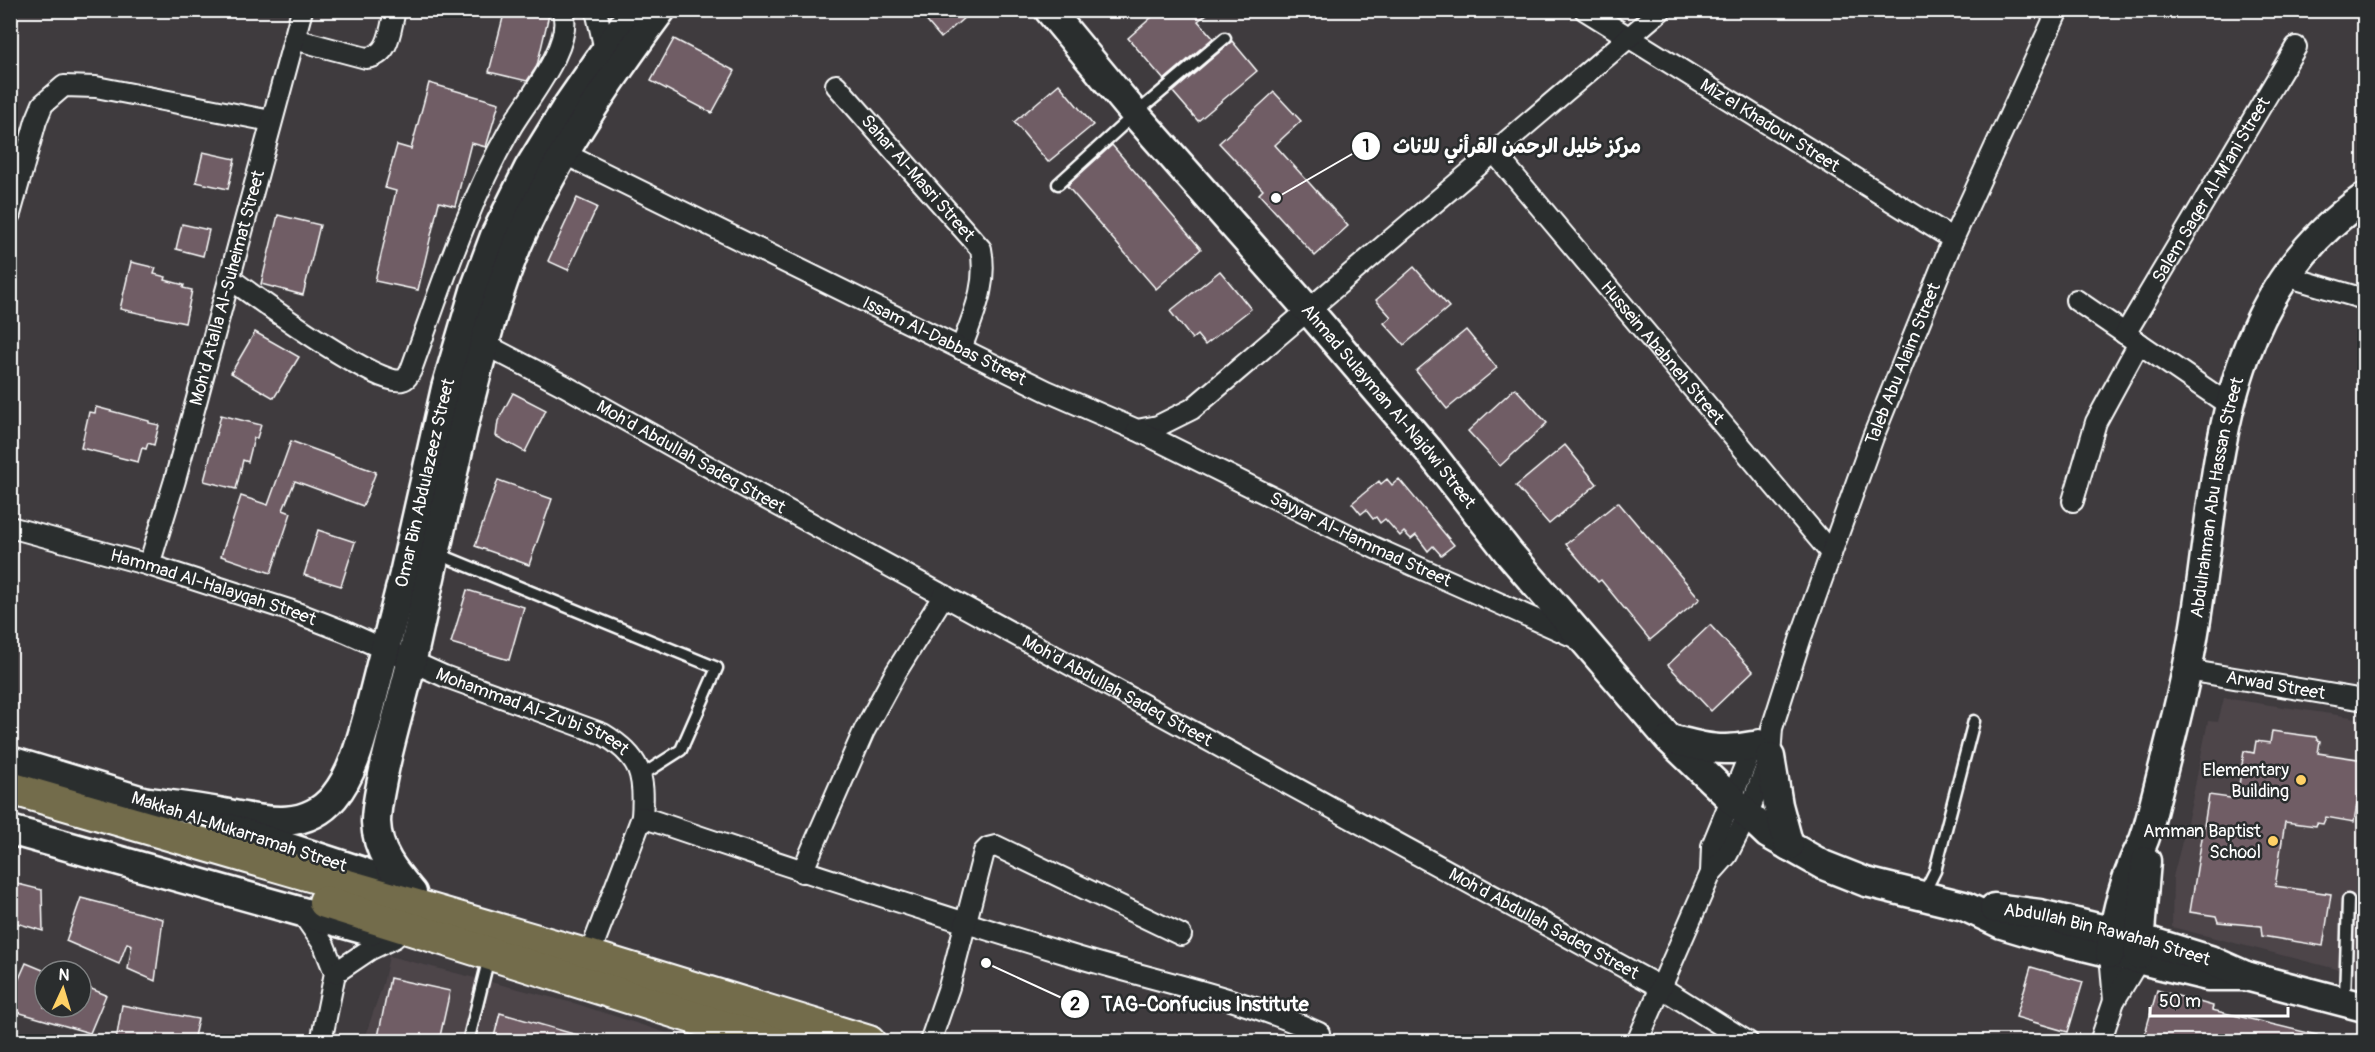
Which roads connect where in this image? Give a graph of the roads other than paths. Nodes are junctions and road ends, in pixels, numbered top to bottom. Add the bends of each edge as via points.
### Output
1 (302, 10) edge
2 (395, 10) edge
3 (562, 10) edge
4 (596, 10) edge
5 (634, 10) edge
6 (661, 10) edge
7 (1049, 10) edge
8 (1585, 10) edge
9 (1661, 10) edge
10 (2058, 10) edge
11 (1630, 36) junction
12 (1226, 38) dead end
13 (294, 39) junction
14 (2296, 46) dead end
15 (605, 50) junction
16 (836, 85) dead end
17 (1135, 114) junction
18 (271, 122) junction
19 (1494, 153) junction
20 (565, 154) junction
21 (1058, 184) dead end
22 (2364, 198) edge
23 (10, 213) edge
24 (1953, 239) junction
25 (2286, 276) junction
26 (229, 278) junction
27 (2364, 299) edge
28 (2076, 300) dead end
29 (1309, 311) junction
30 (2132, 339) junction
31 (484, 344) junction
32 (961, 349) junction
33 (2229, 405) junction
34 (1137, 430) junction
35 (2073, 501) dead end
36 (10, 527) edge
37 (436, 553) junction
38 (1831, 554) junction
39 (149, 565) junction
40 (944, 595) junction
41 (1587, 643) junction
42 (385, 650) junction
43 (411, 662) junction
44 (2187, 670) junction
45 (2364, 700) edge
46 (1974, 721) dead end
47 (1669, 739) junction
48 (1765, 744) junction
49 (10, 761) edge
50 (642, 775) junction
51 (10, 788) edge
52 (149, 802) junction
53 (10, 808) edge
54 (1738, 808) junction
55 (642, 817) junction
56 (10, 830) edge
57 (1789, 846) junction
58 (802, 872) junction
59 (412, 893) junction
60 (1923, 895) junction
61 (2348, 900) dead end
62 (302, 912) junction
63 (967, 922) junction
64 (1181, 935) dead end
65 (393, 938) junction
66 (470, 940) junction
67 (2125, 946) junction
68 (589, 956) junction
69 (335, 973) junction
70 (1662, 988) junction
71 (2114, 1001) junction
72 (2355, 1005) edge
73 (1322, 1039) edge
74 (321, 1041) edge
75 (468, 1041) edge
76 (772, 1041) edge
77 (869, 1041) edge
78 (930, 1041) edge
79 (1637, 1041) edge
80 (1748, 1041) edge
81 (2100, 1041) edge

1 - 13 street, Moh'd Atalla Al-Suheimat Street
2 - 13 street via 385,47 375,57
3 - 26 street via 565,20 560,45 489,171 459,236 414,363 405,378 391,379 360,364 311,336
4 - 15 street
5 - 15 street, Omar Bin Abdulazeez Street
6 - 20 street, Omar Bin Abdulazeez Street
7 - 17 street, Ahmad Sulayman Al-Najdwi Street
8 - 11 street, Miz'el Khadour Street
9 - 11 street
10 - 24 street, Taleb Abu Alaim Street
11 - 19 street
11 - 24 street, Miz'el Khadour Street
12 - 17 lane
13 - 18 street, Moh'd Atalla Al-Suheimat Street
14 - 30 street, Salem Saqer Al-M'ani Street
15 - 42 street, Omar Bin Abdulazeez Street via 519,186 476,287 446,388
16 - 32 street, Sahar Al-Masri Street via 981,249 985,267 982,285
17 - 21 lane
17 - 29 street, Ahmad Sulayman Al-Najdwi Street
18 - 23 street via 96,87 64,86 47,99 39,112
18 - 26 street, Moh'd Atalla Al-Suheimat Street
19 - 29 street
19 - 38 street, Hussein Ababneh Street
20 - 31 street, Omar Bin Abdulazeez Street via 522,233
20 - 32 street, Issam Al-Dabbas Street
22 - 25 street, Abdulrahman Abu Hassan Street via 2344,212
24 - 38 street, Taleb Abu Alaim Street via 1873,436
25 - 27 street
25 - 33 street, Abdulrahman Abu Hassan Street via 2248,347
26 - 39 street, Moh'd Atalla Al-Suheimat Street
28 - 30 street
29 - 34 street via 1192,409 1158,426
29 - 41 street, Ahmad Sulayman Al-Najdwi Street
30 - 33 street
30 - 35 street, Salem Saqer Al-M'ani Street via 2096,422
31 - 37 street, Omar Bin Abdulazeez Street
31 - 40 street, Moh'd Abdullah Sadeq Street
32 - 34 street, Issam Al-Dabbas Street
33 - 44 street, Abdulrahman Abu Hassan Street
34 - 41 street, Sayyar Al-Hammad Street via 1375,548
36 - 39 street, Hammad Al-Halayqah Street
37 - 43 street, Omar Bin Abdulazeez Street
37 - 50 lane via 717,668 681,750
38 - 48 street, Taleb Abu Alaim Street
39 - 42 street, Hammad Al-Halayqah Street via 292,611
40 - 58 street via 864,731
40 - 70 street, Moh'd Abdullah Sadeq Street
41 - 47 street, Ahmad Sulayman Al-Najdwi Street
42 - 43 street, Hammad Al-Halayqah Street
42 - 52 street, Omar Bin Abdulazeez Street via 362,739 342,786 323,808 300,820 275,822
43 - 50 street, Mohammad Al-Zu'bi Street via 603,734 621,745
43 - 59 street, Omar Bin Abdulazeez Street via 389,746 376,820 381,850
44 - 45 street, Arwad Street
44 - 67 street, Abdulrahman Abu Hassan Street via 2145,838 2132,866
46 - 60 lane via 1935,871
47 - 48 street via 1716,751
47 - 54 street, Ahmad Sulayman Al-Najdwi Street
48 - 54 street, Taleb Abu Alaim Street
48 - 57 street
49 - 52 street, Makkah Al-Mukarramah Street
50 - 55 street
51 - 66 main road, Makkah Al-Mukarramah Street via 249,856
52 - 59 street, Makkah Al-Mukarramah Street via 360,871
53 - 66 main road, Makkah Al-Mukarramah Street
54 - 57 street, Abdullah Bin Rawahah Street
54 - 70 street, Taleb Abu Alaim Street via 1712,846 1711,873
55 - 58 street
55 - 68 street
56 - 62 street, Makkah Al-Mukarramah Street
57 - 60 street, Abdullah Bin Rawahah Street via 1822,865 1866,882
58 - 63 street
59 - 66 street, Makkah Al-Mukarramah Street
60 - 67 street, Abdullah Bin Rawahah Street via 1964,906 2006,908
61 - 72 lane
62 - 65 street, Makkah Al-Mukarramah Street
62 - 69 street via 324,945
63 - 64 street via 984,852 996,846
63 - 73 street via 1120,970 1238,1001 1291,1020
63 - 78 street
65 - 66 street, Makkah Al-Mukarramah Street
65 - 69 street
66 - 68 main road, Makkah Al-Mukarramah Street
66 - 75 lane
66 - 76 main road, Makkah Al-Mukarramah Street
67 - 71 street
67 - 71 street
67 - 72 street, Abdullah Bin Rawahah Street via 2210,960 2246,976
68 - 77 main road, Makkah Al-Mukarramah Street
69 - 74 street
70 - 79 street, Taleb Abu Alaim Street
70 - 80 street, Moh'd Abdullah Sadeq Street
71 - 81 street

